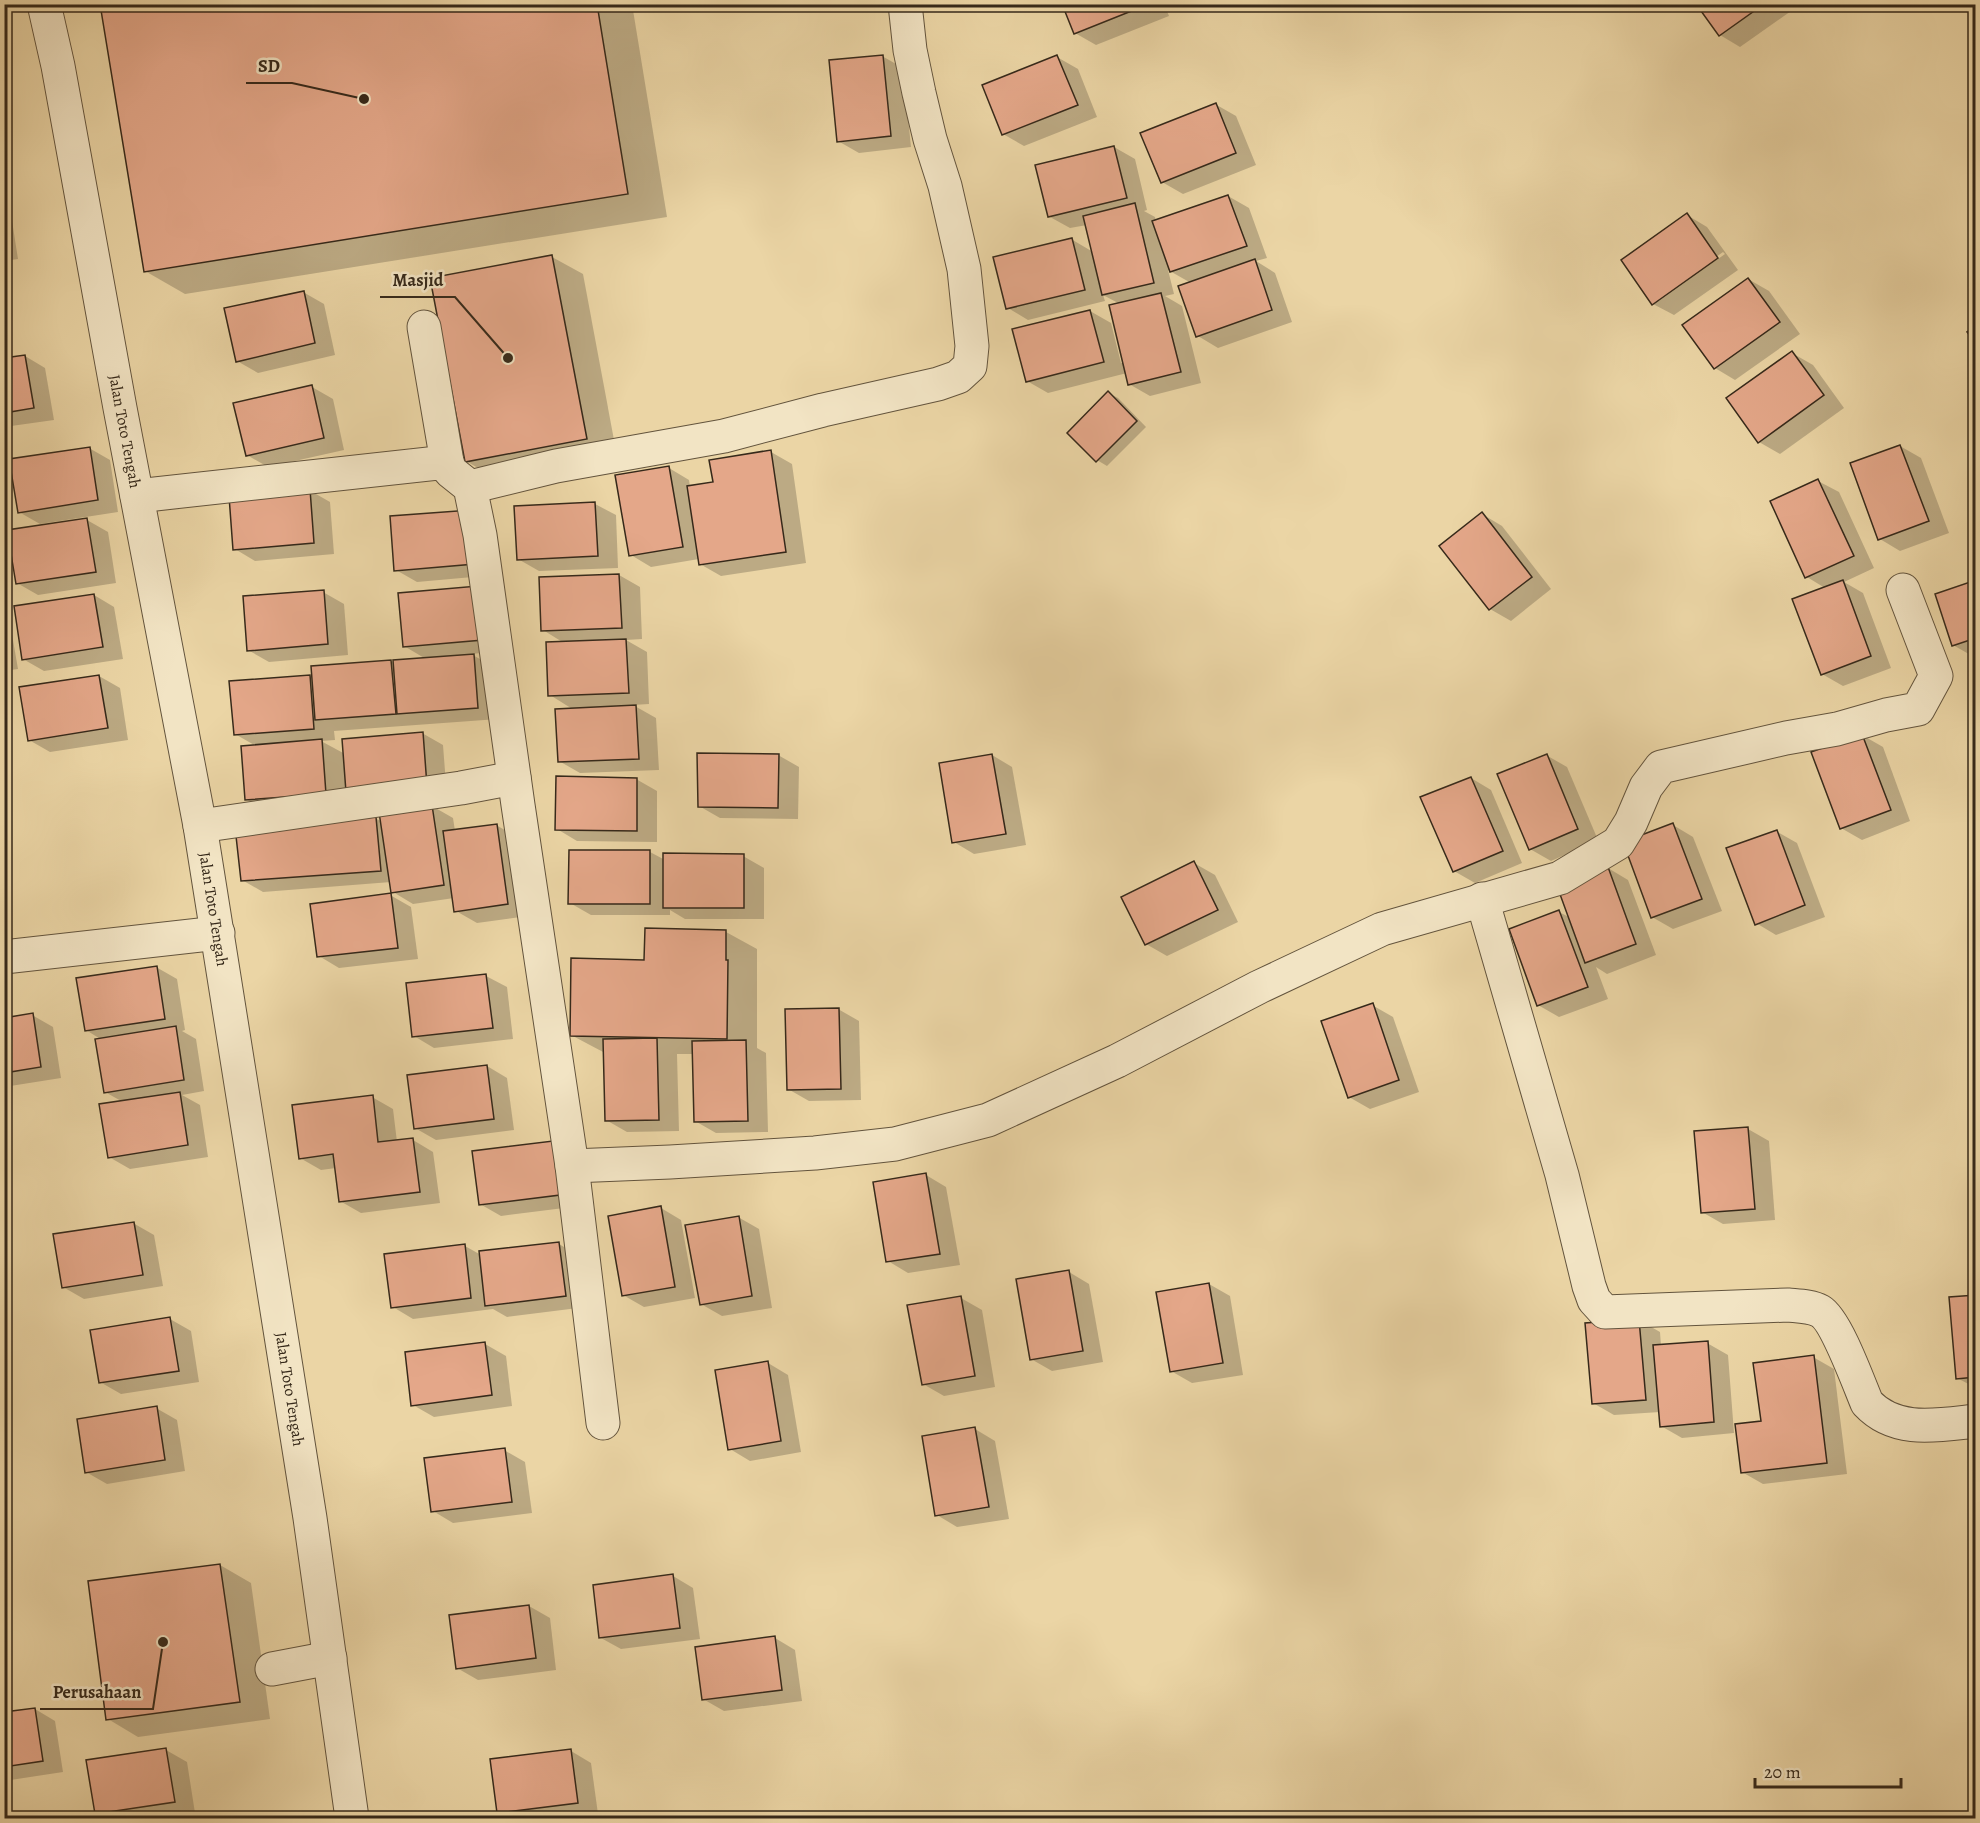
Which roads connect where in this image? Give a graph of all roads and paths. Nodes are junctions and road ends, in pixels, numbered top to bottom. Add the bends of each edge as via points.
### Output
1 (44, 4) edge
2 (905, 4) edge
3 (424, 327) dead end
4 (447, 462) junction
5 (470, 487) junction
6 (137, 496) junction
7 (1904, 590) dead end
8 (514, 778) junction
9 (200, 825) junction
10 (1482, 899) junction
11 (218, 933) junction
12 (4, 957) edge
13 (572, 1166) junction
14 (1976, 1421) edge
15 (603, 1423) dead end
16 (330, 1658) junction
17 (272, 1669) dead end
18 (352, 1818) edge

1 - 6 street, Jalan Toto Tengah
2 - 5 street via 919,93 964,269 972,346 970,366 958,377 938,384 724,436 556,466
3 - 4 street
4 - 5 street via 450,471
4 - 6 street
5 - 8 street
6 - 9 street, Jalan Toto Tengah
7 - 10 street via 1936,676 1918,709 1661,767 1646,787 1618,843 1560,878
8 - 9 street
8 - 13 street
9 - 11 street, Jalan Toto Tengah
10 - 13 street via 1382,930 988,1120 895,1144 815,1153
10 - 14 street via 1562,1175 1589,1286 1594,1300 1605,1312 1810,1307 1821,1311 1832,1323 1867,1403 1875,1411 1916,1426
11 - 12 street
11 - 16 street, Jalan Toto Tengah
13 - 15 street
16 - 17 street
16 - 18 street, Jalan Toto Tengah

